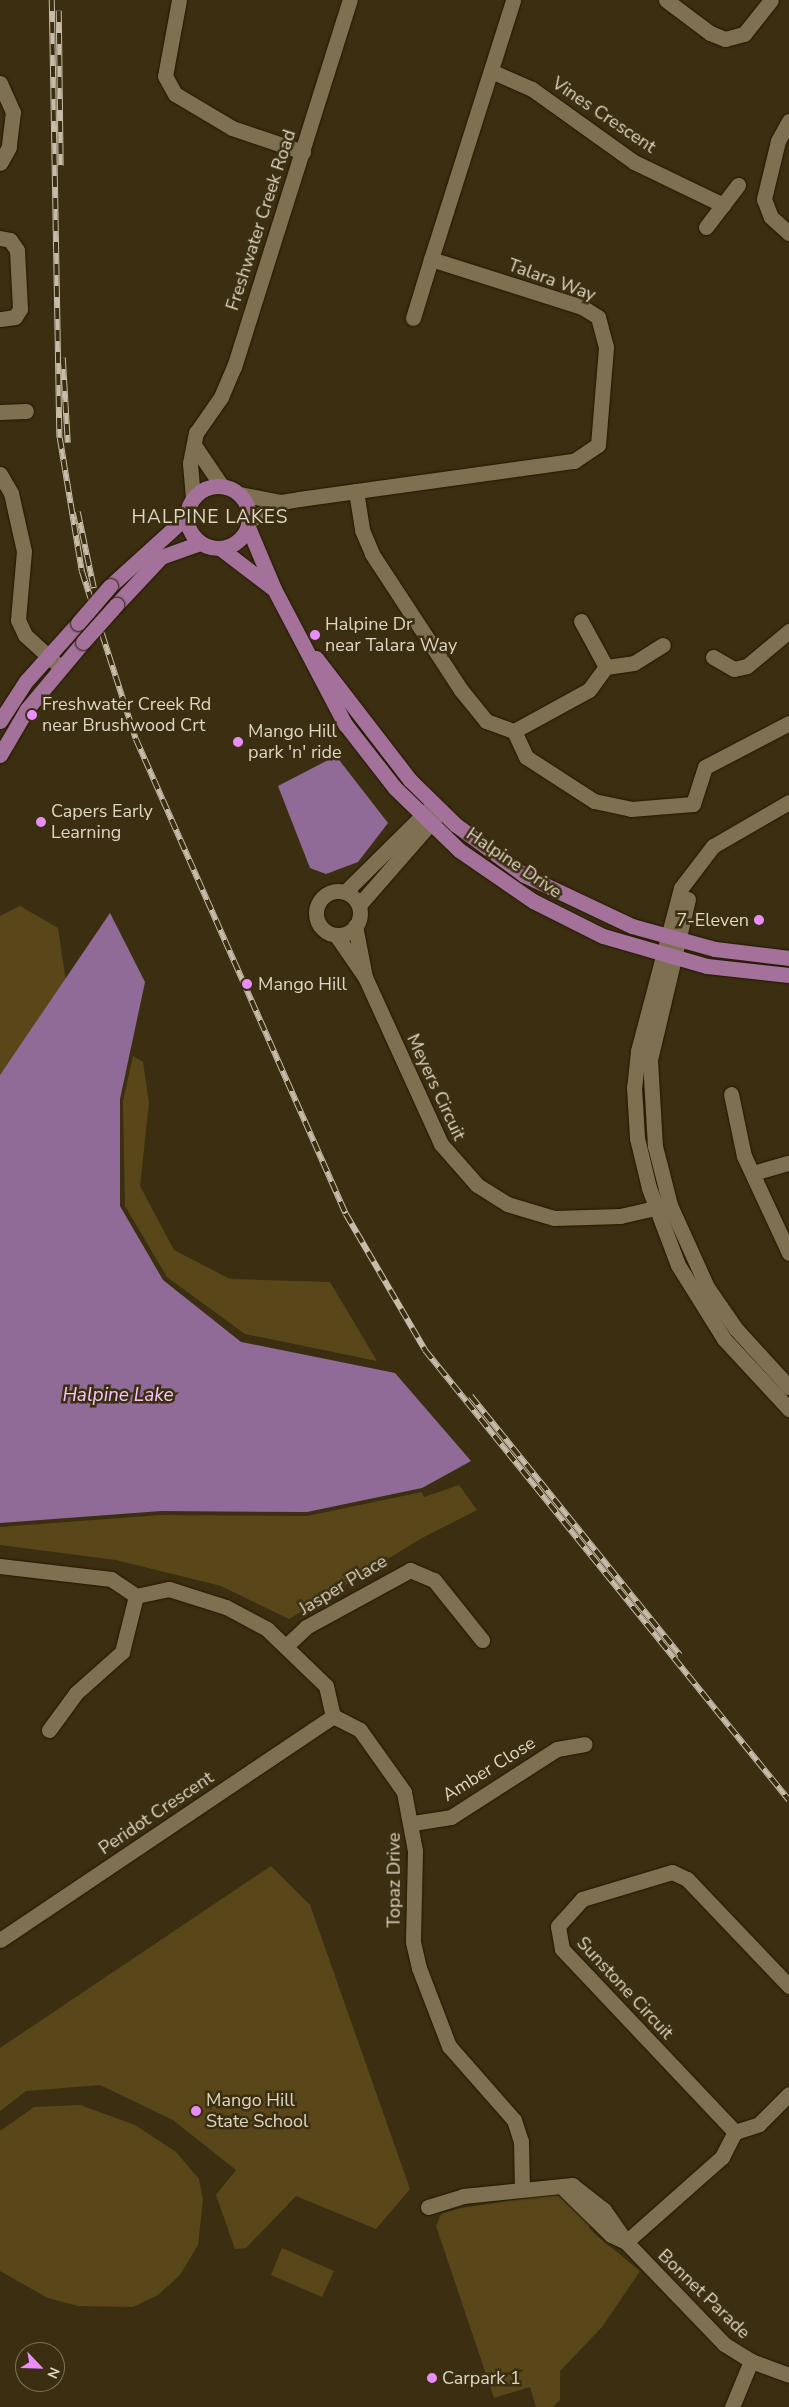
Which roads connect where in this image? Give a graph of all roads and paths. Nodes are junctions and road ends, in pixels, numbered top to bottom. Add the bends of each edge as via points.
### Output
1 (179, 0) edge
2 (350, 0) edge
3 (513, 0) edge
4 (666, 0) edge
5 (771, 0) edge
6 (491, 71) junction
7 (0, 83) edge
8 (789, 121) edge
9 (303, 152) junction
10 (0, 163) edge
11 (738, 185) dead end
12 (722, 205) junction
13 (706, 227) dead end
14 (789, 233) edge
15 (0, 238) edge
16 (431, 259) junction
17 (413, 318) dead end
18 (0, 319) edge
19 (26, 411) dead end
20 (0, 412) edge
21 (194, 445) junction
22 (0, 474) edge
23 (221, 485) junction
24 (356, 491) junction
25 (6, 494) edge
26 (240, 494) junction
27 (193, 498) junction
28 (281, 502) junction
29 (186, 517) junction
30 (248, 524) junction
31 (200, 543) junction
32 (220, 548) junction
33 (274, 590) junction
34 (581, 621) dead end
35 (789, 631) edge
36 (663, 645) dead end
37 (309, 651) junction
38 (47, 656) junction
39 (713, 657) dead end
40 (60, 667) junction
41 (606, 667) junction
42 (0, 721) edge
43 (789, 723) edge
44 (514, 731) junction
45 (0, 755) edge
46 (789, 802) edge
47 (437, 808) junction
48 (426, 820) junction
49 (345, 892) junction
50 (359, 905) junction
51 (355, 926) junction
52 (336, 935) junction
53 (673, 938) junction
54 (669, 958) junction
55 (789, 958) edge
56 (789, 975) edge
57 (365, 977) junction
58 (731, 1094) dead end
59 (789, 1164) edge
60 (753, 1173) junction
61 (670, 1204) junction
62 (655, 1209) junction
63 (789, 1253) edge
64 (789, 1387) edge
65 (789, 1409) edge
66 (0, 1566) edge
67 (136, 1596) junction
68 (482, 1640) dead end
69 (287, 1645) junction
70 (333, 1716) junction
71 (49, 1730) dead end
72 (585, 1744) dead end
73 (412, 1823) junction
74 (0, 1940) edge
75 (789, 1986) edge
76 (789, 2094) edge
77 (734, 2132) junction
78 (527, 2187) junction
79 (428, 2207) dead end
80 (626, 2242) junction
81 (751, 2361) junction
82 (789, 2375) edge
83 (732, 2407) edge

1 - 9 street via 166,76 174,94 232,128
2 - 9 street, Freshwater Creek Road
3 - 6 street
4 - 5 street via 710,33 732,39 744,34
6 - 12 street, Vines Crescent via 532,89 634,162
6 - 16 street
7 - 10 street via 13,112 9,147
8 - 14 street via 778,140 764,199 771,217
9 - 21 street, Freshwater Creek Road via 234,367 221,397 199,428
11 - 12 street
12 - 13 street
15 - 18 street via 10,240 17,250 20,309 15,318
16 - 17 street
16 - 24 street, Talara Way via 582,307 598,316 606,347 598,446 574,461
19 - 20 street
21 - 23 street
21 - 27 street, Freshwater Creek Road via 190,463
22 - 25 street
23 - 26 main road
23 - 27 main road via 200,490
24 - 28 street, Talara Way
24 - 44 street via 362,530 372,554 436,655 486,721
25 - 38 street via 24,551 18,620 25,635
26 - 28 street, Talara Way
26 - 30 main road
27 - 29 main road
28 - 30 street, Talara Way
29 - 31 main road
29 - 38 main road, bridge via 110,586
30 - 32 main road via 237,542
30 - 33 main road, Halpine Drive
31 - 32 main road
31 - 40 main road, bridge via 161,557
32 - 33 main road, Halpine Drive
33 - 37 main road, Halpine Drive
34 - 41 street
35 - 39 street via 746,666 734,669
36 - 41 street via 634,663
37 - 47 main road, Halpine Drive via 393,762
37 - 48 main road, Halpine Drive via 345,724
38 - 40 street
38 - 42 main road
40 - 45 main road via 27,709
41 - 44 street via 589,690
43 - 44 street via 705,766 693,804 631,809 602,805 526,757
46 - 53 street via 721,840 691,875
47 - 48 street
47 - 53 main road, Halpine Drive via 498,858 545,887 595,912
48 - 49 street
48 - 50 street
48 - 54 main road, Halpine Drive via 492,875 540,905 603,936
49 - 50 street
49 - 52 street via 327,894 316,911 324,930
50 - 51 street
51 - 52 street
51 - 57 street, Meyers Circuit
52 - 57 street, Meyers Circuit
53 - 54 street
53 - 55 main road, Halpine Drive via 743,954
54 - 56 main road, Halpine Drive
54 - 61 street via 648,1088 655,1146
54 - 62 street via 638,1051 634,1087 638,1138
57 - 62 street, Meyers Circuit via 441,1144 486,1192 520,1210 554,1218 620,1216
58 - 60 street via 744,1156
59 - 60 street
60 - 63 street
61 - 62 street, Meyers Circuit
61 - 64 street via 694,1261 720,1308
62 - 65 street via 678,1266 711,1321 750,1370
66 - 67 street via 111,1579
67 - 69 street via 169,1589 226,1607 255,1621
67 - 71 street via 122,1652 76,1693
68 - 69 street, Jasper Place via 434,1580 410,1570 306,1627
69 - 70 street via 326,1686
70 - 73 street, Topaz Drive via 364,1733 404,1792
70 - 74 street, Peridot Crescent
72 - 73 street, Amber Close via 553,1752 451,1817
73 - 78 street, Topaz Drive via 413,1942 419,1968 449,2046 510,2113 521,2141
75 - 77 street, Sunstone Circuit via 687,1879 672,1872 582,1899 558,1926 562,1949
76 - 77 street via 759,2124
77 - 80 street via 722,2156
78 - 79 street, Bonnet Parade via 455,2198
78 - 80 street, Bonnet Parade via 560,2185 611,2235
80 - 81 street, Bonnet Parade via 711,2332
81 - 82 street, Bonnet Parade
81 - 83 street

